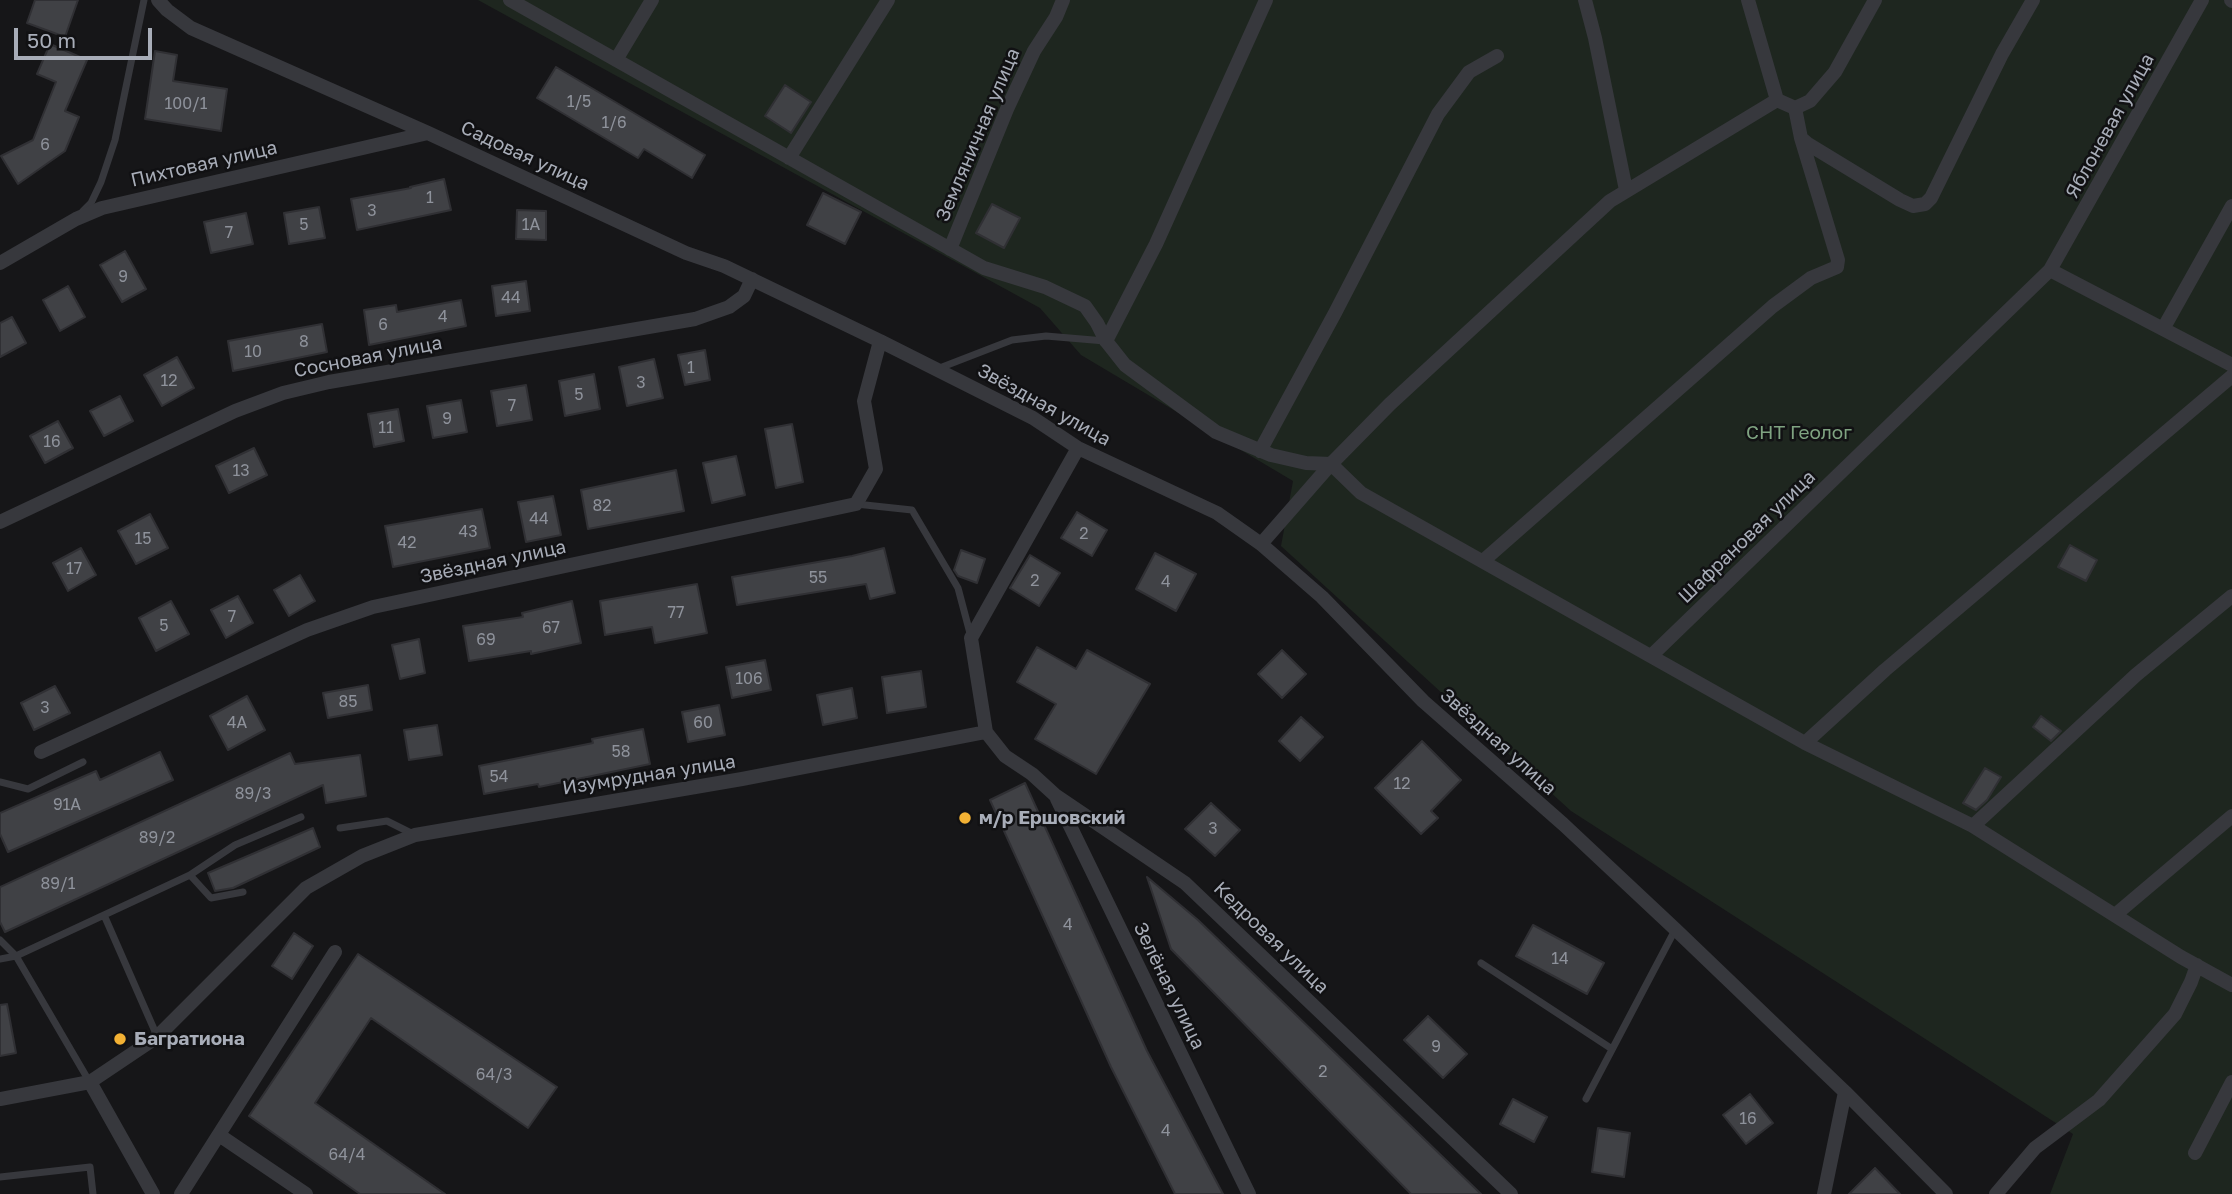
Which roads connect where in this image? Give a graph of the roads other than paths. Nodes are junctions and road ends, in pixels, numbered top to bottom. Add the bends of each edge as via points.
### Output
1 (144, 0) edge
2 (159, 0) edge
3 (510, 0) edge
4 (652, 0) edge
5 (888, 0) edge
6 (1063, 0) edge
7 (1266, 0) edge
8 (1585, 0) edge
9 (1748, 0) edge
10 (1875, 0) edge
11 (2033, 0) edge
12 (2202, 0) edge
13 (1497, 56) dead end
14 (616, 60) junction
15 (1777, 100) junction
16 (1795, 108) junction
17 (428, 132) junction
18 (1801, 138) junction
19 (789, 158) junction
20 (1626, 191) junction
21 (2232, 206) edge
22 (76, 219) junction
23 (950, 249) junction
24 (0, 263) edge
25 (2050, 270) junction
26 (752, 279) junction
27 (2162, 329) junction
28 (880, 341) junction
29 (1106, 341) junction
30 (2232, 365) edge
31 (937, 369) junction
32 (2232, 376) edge
33 (1078, 448) junction
34 (1260, 451) junction
35 (1331, 464) junction
36 (856, 504) junction
37 (0, 522) edge
38 (1261, 544) junction
39 (1483, 561) junction
40 (2232, 596) edge
41 (971, 638) junction
42 (1651, 656) junction
43 (986, 732) junction
44 (1805, 743) junction
45 (41, 752) dead end
46 (83, 762) dead end
47 (0, 782) edge
48 (1055, 795) junction
49 (2232, 816) edge
50 (301, 817) dead end
51 (1973, 826) junction
52 (340, 828) dead end
53 (415, 835) junction
54 (190, 875) junction
55 (243, 892) dead end
56 (104, 915) junction
57 (2115, 915) junction
58 (1675, 929) junction
59 (0, 940) edge
60 (335, 952) dead end
61 (16, 956) junction
62 (0, 959) edge
63 (1481, 963) dead end
64 (2197, 965) junction
65 (2232, 985) edge
66 (157, 1037) junction
67 (1612, 1049) junction
68 (90, 1082) junction
69 (2232, 1082) edge
70 (1845, 1092) junction
71 (0, 1099) edge
72 (1586, 1099) dead end
73 (219, 1135) junction
74 (2195, 1153) dead end
75 (0, 1177) edge
76 (93, 1194) edge
77 (153, 1194) edge
78 (181, 1194) edge
79 (306, 1194) edge
80 (1249, 1194) edge
81 (1511, 1194) edge
82 (1824, 1194) edge
83 (1946, 1194) edge
84 (1996, 1194) edge

1 - 22 lane via 115,140 91,203
2 - 17 street, Садовая улица via 191,27
3 - 14 street
4 - 14 street
5 - 19 street
6 - 23 street, Земляничная улица via 1007,109
7 - 29 street via 1156,244
8 - 20 street
9 - 15 street
10 - 16 street via 1835,72 1810,102
11 - 18 street via 1925,205 1900,200
12 - 25 street, Яблоневая улица
13 - 34 street via 1468,72 1438,114
14 - 19 street
15 - 16 street
15 - 20 street
16 - 18 street
17 - 22 street, Пихтовая улица via 132,200
17 - 26 street, Садовая улица via 686,253
18 - 39 street via 1837,267 1811,278 1773,306
19 - 23 street
20 - 35 street via 1456,341
21 - 27 street
22 - 24 street, Пихтовая улица
23 - 29 street via 984,268 1045,287 1085,306
25 - 27 street
25 - 42 street, Шафрановая улица
26 - 28 street, Садовая улица
26 - 37 street, Сосновая улица via 737,302 695,318 283,393 234,411
27 - 30 street
28 - 31 street, Звёздная улица
28 - 36 street via 863,401 876,469
29 - 31 lane via 1046,336 1012,340
29 - 34 street via 1125,365 1216,432
31 - 33 street, Звёздная улица via 1032,418
32 - 44 street
33 - 38 street, Звёздная улица via 1217,513
33 - 41 street
34 - 35 street via 1306,463
35 - 38 street
35 - 39 street via 1361,493
36 - 41 lane via 912,510 958,588
36 - 45 street, Звёздная улица via 373,607 307,630
38 - 58 street, Звёздная улица via 1322,597 1423,701
39 - 42 street
40 - 51 street via 2136,675
41 - 43 street
42 - 44 street
43 - 48 street, Кедровая улица via 1005,756
43 - 53 street, Изумрудная улица
44 - 51 street
46 - 47 lane via 29,789
48 - 80 street, Зелёная улица
48 - 81 street, Кедровая улица via 1185,883
49 - 57 street
50 - 54 lane via 235,845
51 - 57 street
52 - 53 lane via 387,821
53 - 66 street, Изумрудная улица via 362,856 306,888
54 - 55 lane via 211,898
54 - 56 lane
56 - 61 lane
56 - 66 lane
57 - 64 street
58 - 67 lane
58 - 70 street, Звёздная улица
59 - 61 lane
60 - 73 street
61 - 62 lane
61 - 68 lane
63 - 67 lane
64 - 65 street
64 - 84 street via 2175,1014 2099,1100 2035,1148
66 - 68 street, Изумрудная улица
67 - 72 lane
68 - 71 street
68 - 77 street
69 - 74 street
70 - 82 street
70 - 83 street, Звёздная улица
73 - 78 street
73 - 79 street
75 - 76 lane via 90,1167

